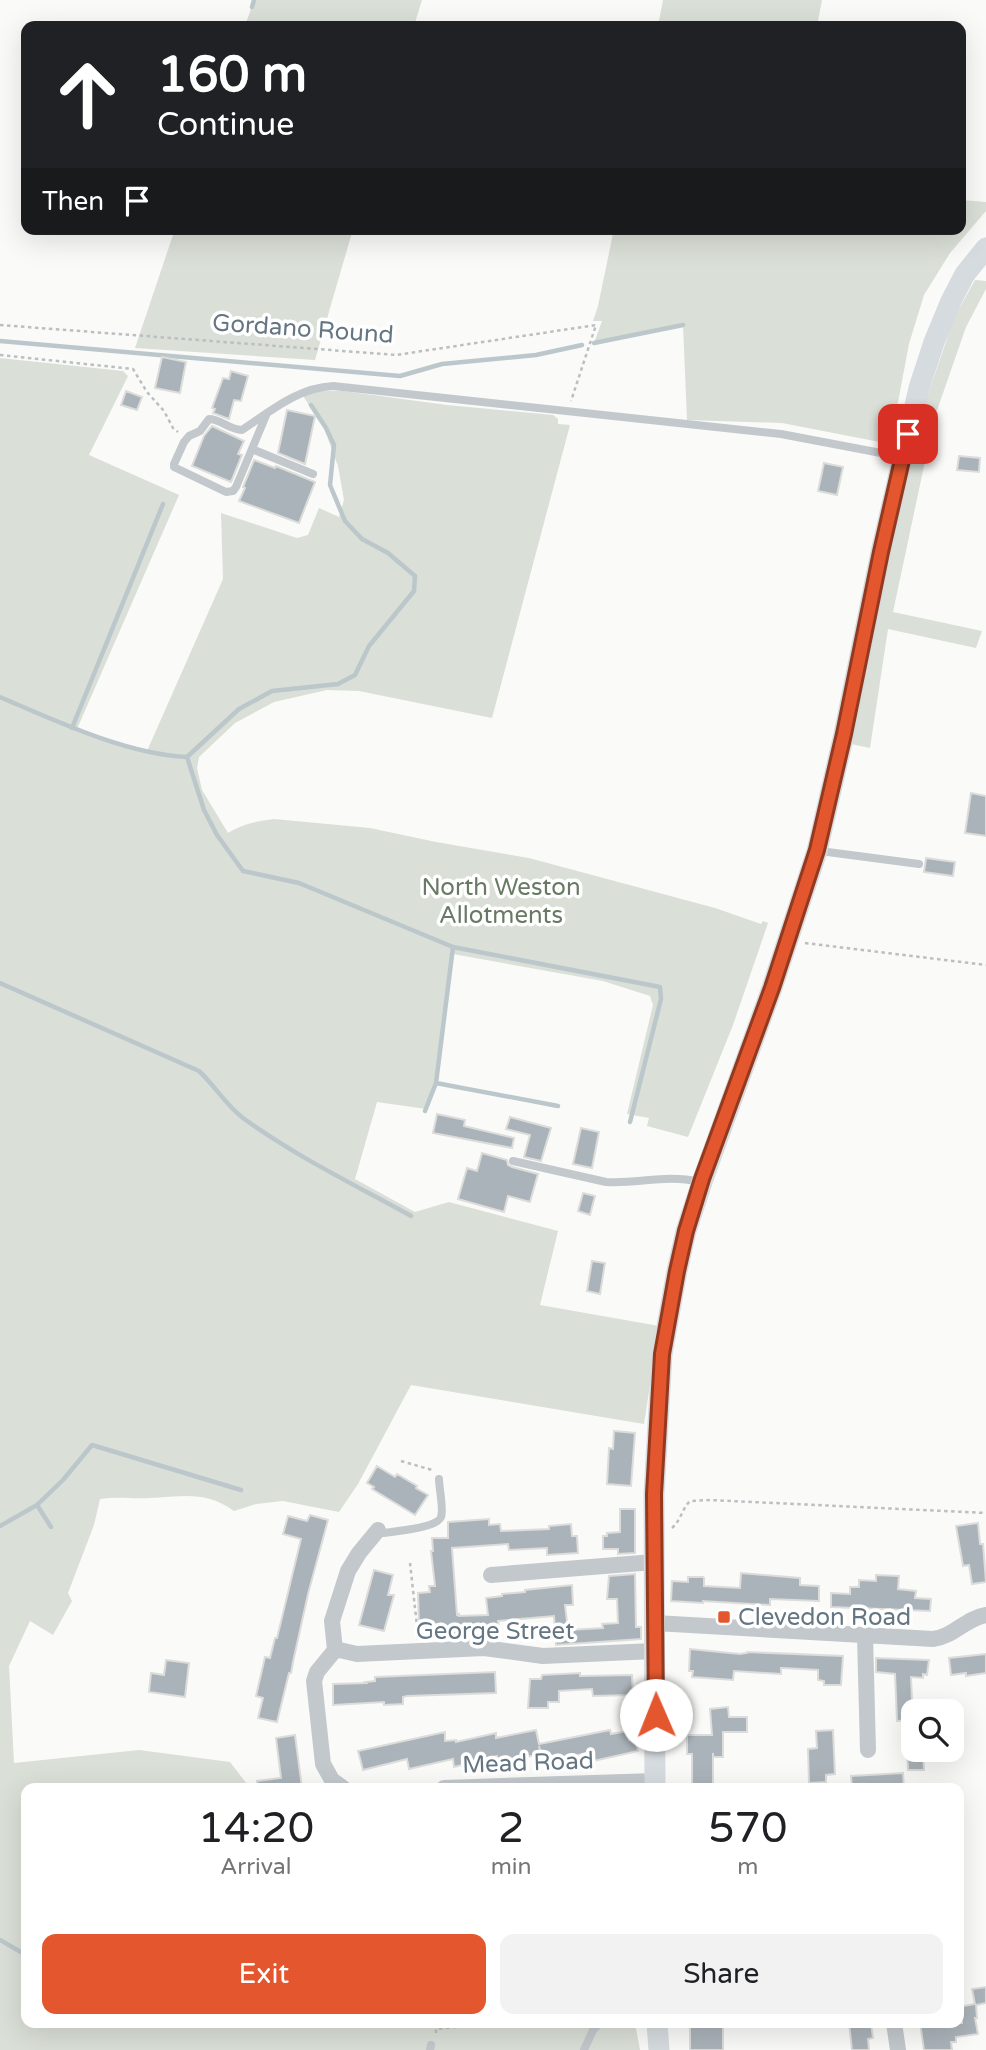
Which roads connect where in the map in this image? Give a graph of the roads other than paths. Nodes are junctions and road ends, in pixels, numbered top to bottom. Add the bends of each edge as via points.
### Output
1 (986, 248) edge
2 (267, 413) junction
3 (252, 449) junction
4 (902, 457) junction
5 (313, 474) dead end
6 (817, 850) junction
7 (919, 864) dead end
8 (513, 1161) dead end
9 (701, 1183) junction
10 (439, 1479) road end
11 (376, 1528) joint
12 (654, 1562) junction
13 (489, 1575) dead end
14 (986, 1615) edge
15 (655, 1623) junction
16 (865, 1636) junction
17 (335, 1649) junction
18 (654, 1651) junction
19 (869, 1750) dead end
20 (336, 1783) edge
21 (655, 1783) edge
22 (594, 2028) edge
23 (657, 2028) edge
24 (895, 2028) edge
25 (584, 2050) edge
26 (659, 2050) edge
27 (898, 2050) edge

1 - 4 main road via 965,274 934,342
2 - 3 lane
2 - 3 lane via 238,430 211,419 186,439 174,467 229,492 236,488
2 - 4 lane via 309,390 333,386 781,434
3 - 5 lane
4 - 6 main road
6 - 7 lane
6 - 9 main road
8 - 9 lane via 606,1182 673,1177
9 - 12 main road via 686,1231 662,1354
10 - 11 lane via 441,1517 433,1525
11 - 17 street via 348,1571 332,1621
12 - 13 street
12 - 15 main road
14 - 16 street via 940,1638
15 - 16 street
15 - 18 main road
16 - 19 street
17 - 18 street, George Street via 357,1654 484,1648 543,1656
17 - 20 street via 317,1672 314,1684 324,1768
18 - 21 main road
22 - 25 lane
23 - 26 main road
24 - 27 street

